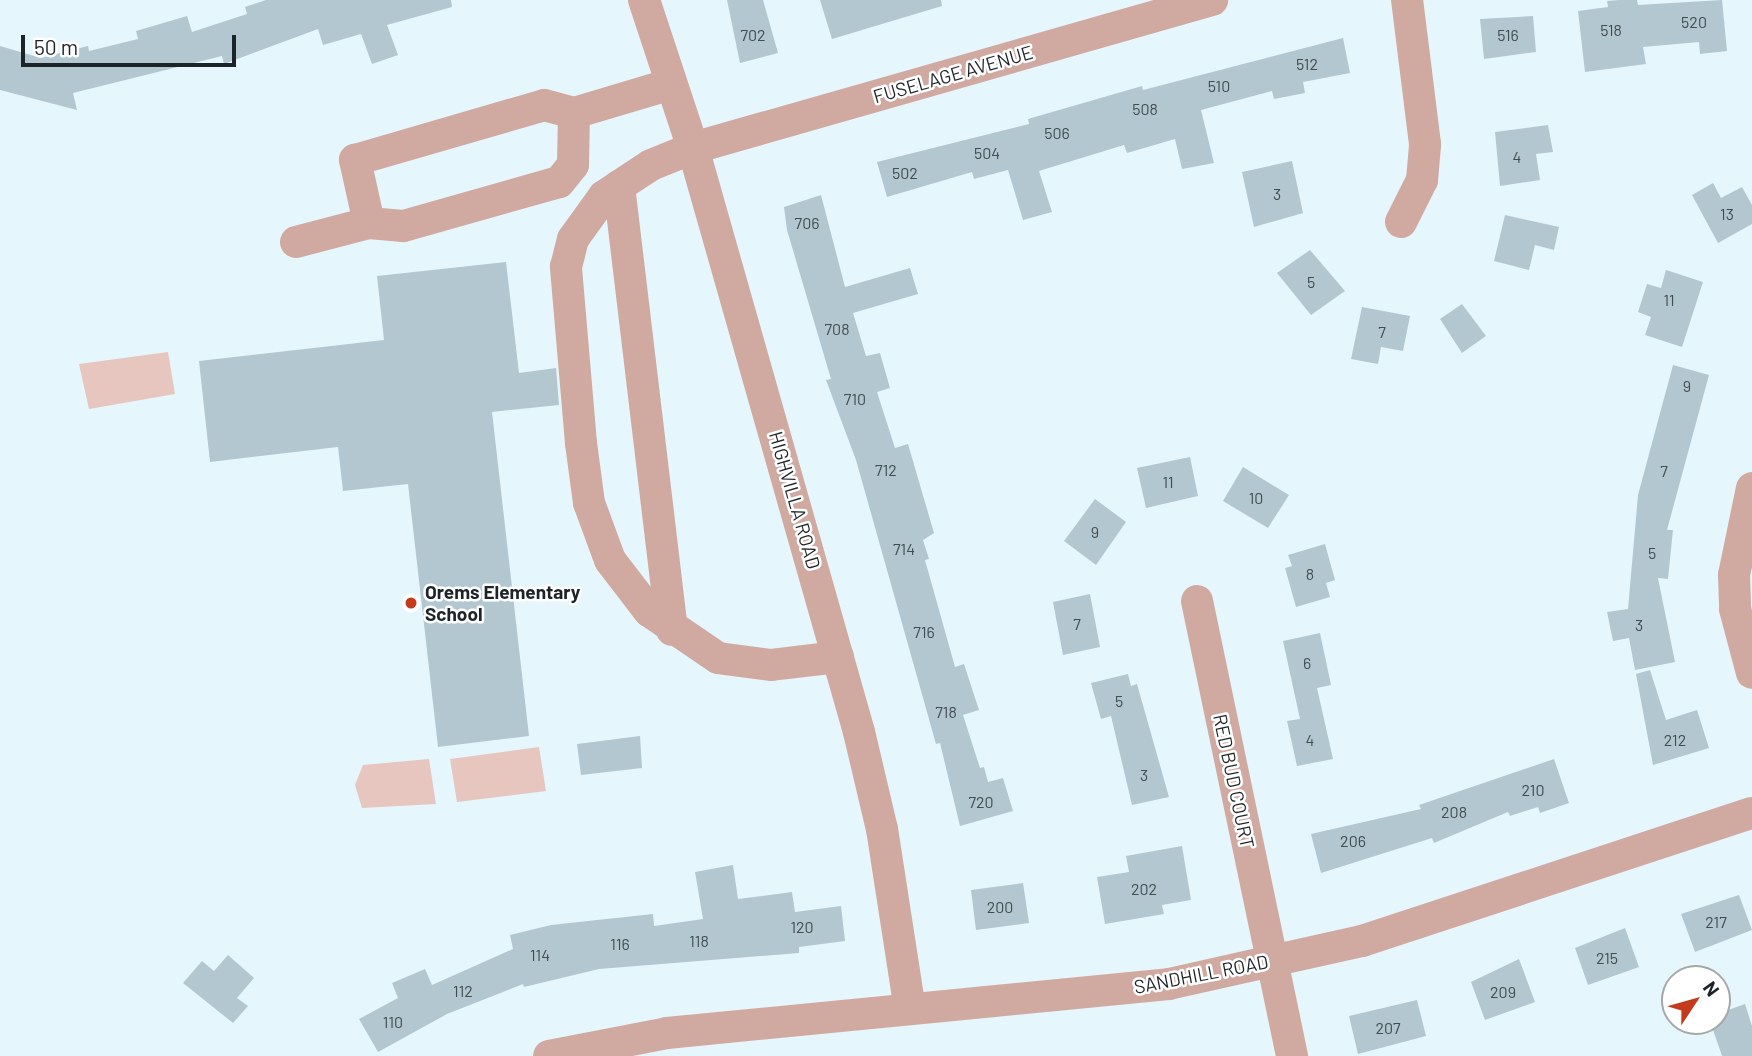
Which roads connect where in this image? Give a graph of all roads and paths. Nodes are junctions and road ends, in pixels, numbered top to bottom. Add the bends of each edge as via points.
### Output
1 (644, 0) edge
2 (1212, 0) edge
3 (1408, 0) edge
4 (671, 84) junction
5 (574, 113) junction
6 (693, 148) junction
7 (619, 186) junction
8 (1401, 222) dead end
9 (369, 223) junction
10 (296, 242) dead end
11 (1752, 488) edge
12 (1197, 601) dead end
13 (672, 630) junction
14 (838, 657) junction
15 (1752, 673) edge
16 (1752, 813) edge
17 (1271, 961) junction
18 (910, 1009) junction
19 (549, 1056) edge
20 (1292, 1056) edge

1 - 4 street, HIGHVILLA ROAD
2 - 6 street, FUSELAGE AVENUE
3 - 8 street via 1425,144 1422,180
4 - 5 street
4 - 6 street, HIGHVILLA ROAD
5 - 9 street via 573,165 559,182 403,226
5 - 9 street via 544,106 355,160
6 - 7 street, FUSELAGE AVENUE via 651,165
6 - 14 street, HIGHVILLA ROAD
7 - 13 street
7 - 13 street, FUSELAGE AVENUE via 588,215 573,239 566,267 581,443 589,503 610,560 649,611
9 - 10 street
11 - 15 street via 1734,575 1735,609
12 - 17 street, RED BUD COURT
13 - 14 street, FUSELAGE AVENUE via 718,658 744,664
14 - 18 street, HIGHVILLA ROAD via 882,829
16 - 17 street, SANDHILL ROAD via 1362,941
17 - 18 street, SANDHILL ROAD via 1170,984
17 - 20 street, RED BUD COURT
18 - 19 street, SANDHILL ROAD via 667,1032

